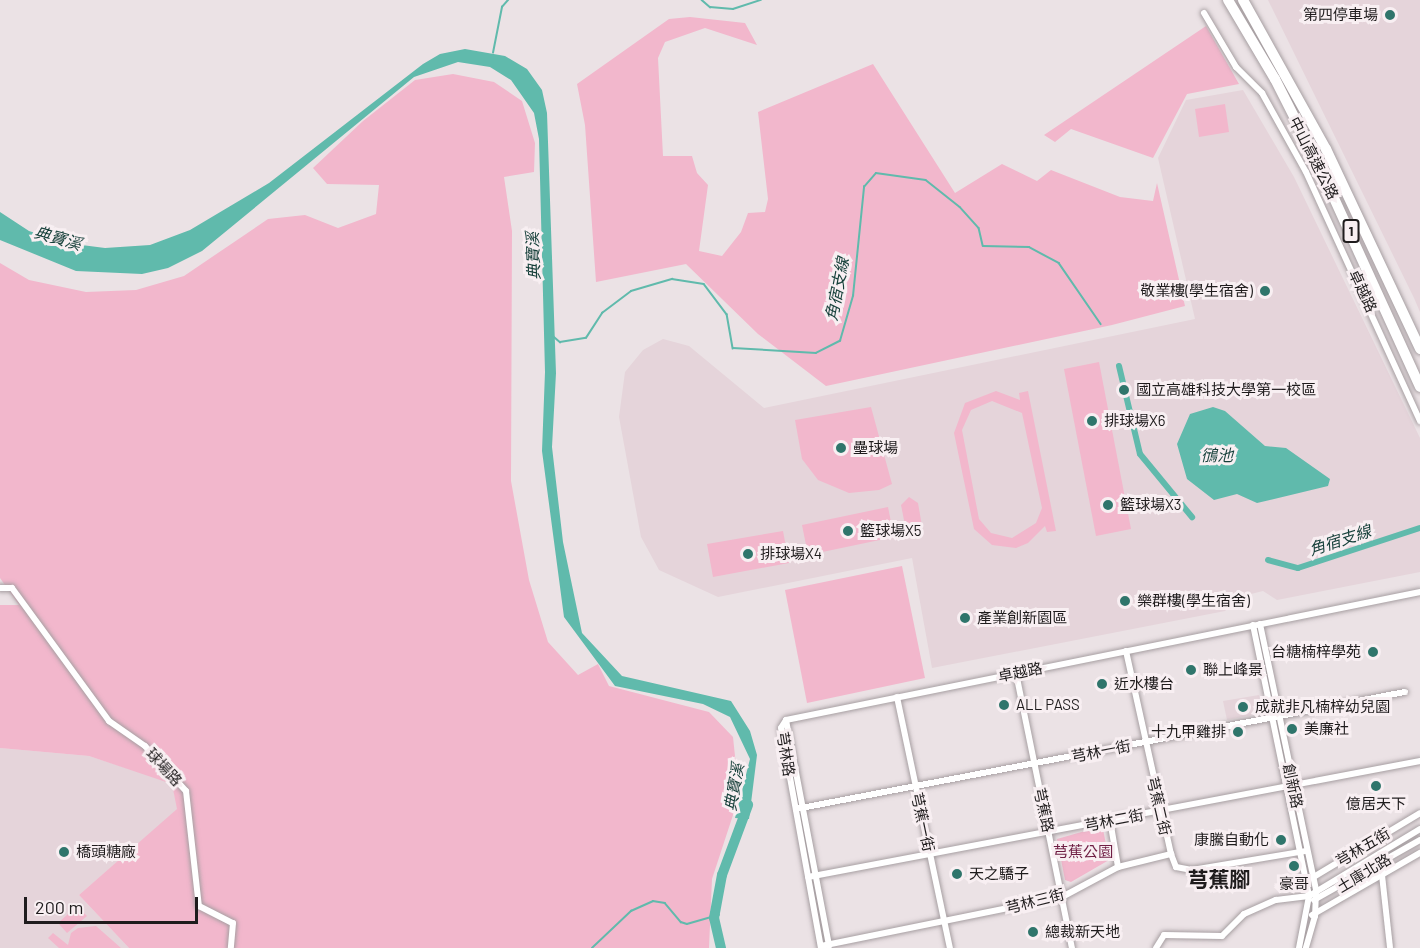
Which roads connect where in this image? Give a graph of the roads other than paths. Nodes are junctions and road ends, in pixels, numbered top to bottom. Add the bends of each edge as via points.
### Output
1 (1228, 0) edge
2 (1244, 0) edge
3 (1204, 13) dead end
4 (1420, 349) edge
5 (1420, 387) edge
6 (1420, 421) edge
7 (0, 588) edge
8 (1420, 592) edge
9 (1256, 625) junction
10 (1126, 651) junction
11 (1016, 673) junction
12 (1406, 692) dead end
13 (897, 697) junction
14 (1275, 717) junction
15 (786, 720) joint
16 (1146, 742) junction
17 (1420, 761) edge
18 (1034, 764) junction
19 (915, 786) junction
20 (1289, 786) junction
21 (800, 808) junction
22 (1159, 811) junction
23 (1420, 813) edge
24 (1110, 820) junction
25 (1420, 829) edge
26 (1049, 833) junction
27 (1420, 840) edge
28 (1303, 852) junction
29 (1420, 853) edge
30 (930, 854) junction
31 (1171, 854) junction
32 (1118, 867) junction
33 (816, 875) junction
34 (1383, 875) junction
35 (808, 877) junction
36 (1313, 877) junction
37 (1306, 881) junction
38 (1316, 890) junction
39 (1309, 896) junction
40 (1062, 897) junction
41 (1316, 902) junction
42 (1312, 915) junction
43 (944, 921) junction
44 (829, 946) edge
45 (821, 947) edge
46 (231, 948) edge
47 (950, 948) edge
48 (1072, 948) edge
49 (1156, 948) edge
50 (1299, 948) edge
51 (1306, 948) edge
52 (1390, 948) edge

1 - 5 highway, 中山高速公路 / 1 via 1275,79 1323,174
2 - 4 highway, 中山高速公路 / 1 via 1326,149
3 - 6 street, 卓越路 via 1236,67 1262,93 1306,172
7 - 46 street, 球場路 via 12,588 109,721 146,746 186,791 199,906 233,923
8 - 9 street, 卓越路
9 - 10 street, 卓越路
9 - 14 street, 創新路
10 - 11 street, 卓越路
10 - 16 street, 芎蕉二街
11 - 13 street, 卓越路
11 - 18 street, 芎蕉路
12 - 14 street, 芎林一街
13 - 15 street, 卓越路
13 - 19 street, 芎蕉一街
14 - 16 street, 芎林一街
14 - 20 street, 創新路
15 - 21 street, 芎林路 via 781,728
16 - 18 street, 芎林一街
16 - 22 street, 芎蕉二街
17 - 20 street, 芎林二街
18 - 19 street, 芎林一街
18 - 26 street, 芎蕉路
19 - 21 street, 芎林一街
19 - 30 street, 芎蕉一街
20 - 22 street, 芎林二街
20 - 28 street, 創新路
21 - 33 street, 芎林路
21 - 35 street, 芎林路
22 - 24 street, 芎林二街
22 - 31 street, 芎蕉二街
23 - 36 street, 芎林五街
24 - 26 street, 芎林二街
24 - 32 street
25 - 38 street, 土庫北路
26 - 30 street, 芎林二街
26 - 40 street, 芎蕉路
27 - 41 street, 土庫北路
28 - 31 street via 1192,870 1176,867
28 - 36 street, 創新路
28 - 37 street, 創新路
29 - 34 street
30 - 33 street, 芎林二街
30 - 43 street, 芎蕉一街
31 - 32 street, 芎林三街
32 - 40 street, 芎林三街
33 - 35 street, 芎林二街
33 - 44 street, 芎林路
34 - 42 street
34 - 52 street
35 - 45 street, 芎林路
36 - 37 street, 芎林五街
36 - 38 street, 創新路
37 - 39 street, 創新路
38 - 39 street, 土庫北路
38 - 41 street, 創新路
39 - 41 street
39 - 42 street, 創新路
39 - 49 street via 1276,900 1244,914 1222,936 1164,934
40 - 43 street, 芎林三街
40 - 48 street, 芎蕉路
41 - 42 street, 創新路
42 - 50 street, 創新路
42 - 51 street, 創新路
43 - 44 street, 芎林三街
43 - 47 street, 芎蕉一街
44 - 45 street, 芎林三街

